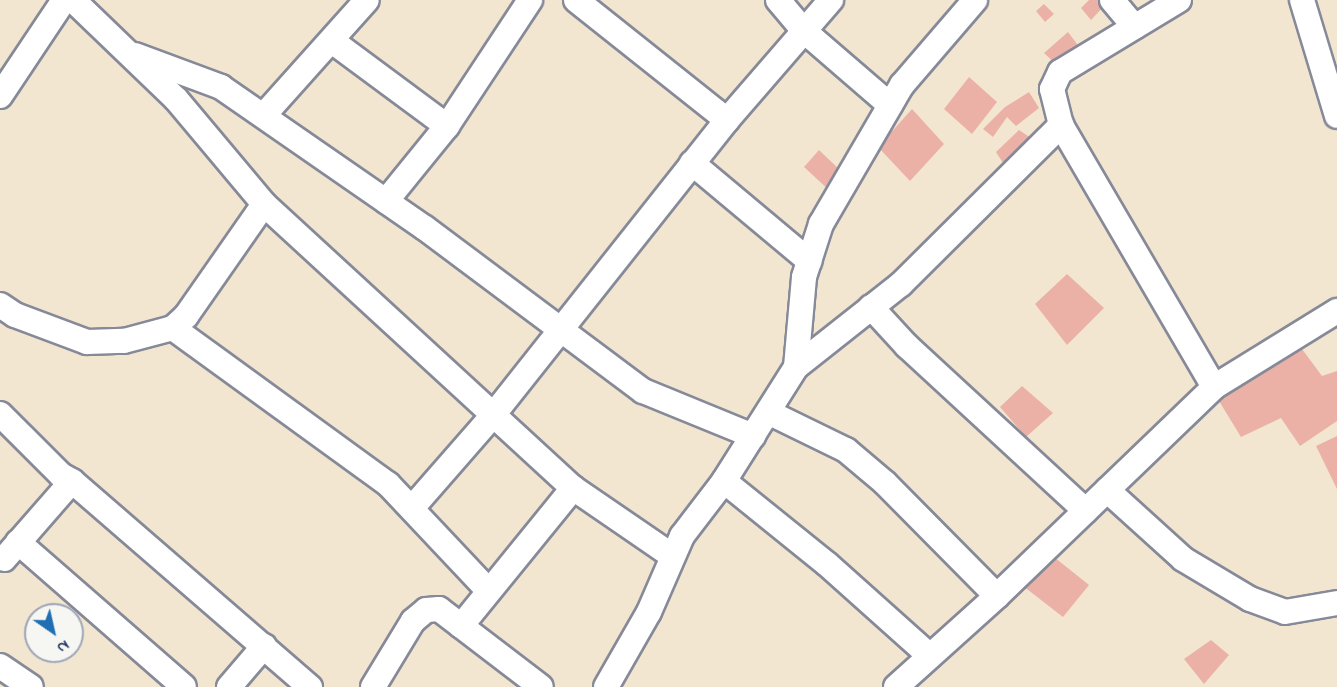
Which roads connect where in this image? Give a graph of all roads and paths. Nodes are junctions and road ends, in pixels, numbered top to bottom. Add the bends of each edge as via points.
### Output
1 (64, 0) edge
2 (73, 0) edge
3 (367, 0) edge
4 (530, 0) edge
5 (576, 0) edge
6 (778, 0) edge
7 (831, 0) edge
8 (975, 0) edge
9 (1112, 0) edge
10 (1179, 0) edge
11 (1302, 0) edge
12 (1135, 27) junction
13 (803, 30) junction
14 (332, 40) junction
15 (127, 52) junction
16 (0, 96) edge
17 (890, 105) junction
18 (264, 116) junction
19 (1337, 116) edge
20 (727, 120) junction
21 (1061, 125) junction
22 (447, 126) junction
23 (692, 163) junction
24 (386, 201) junction
25 (264, 204) junction
26 (809, 261) junction
27 (0, 304) edge
28 (871, 307) junction
29 (1337, 311) edge
30 (172, 328) junction
31 (560, 329) junction
32 (796, 367) junction
33 (1214, 387) junction
34 (770, 413) junction
35 (0, 414) edge
36 (494, 414) junction
37 (753, 436) junction
38 (72, 481) junction
39 (724, 481) junction
40 (573, 488) junction
41 (1107, 490) junction
42 (412, 508) junction
43 (1086, 511) junction
44 (6, 555) edge
45 (671, 555) junction
46 (489, 591) junction
47 (997, 596) junction
48 (1337, 603) edge
49 (461, 626) junction
50 (264, 646) junction
51 (930, 656) junction
52 (0, 666) edge
53 (31, 687) edge
54 (184, 687) edge
55 (229, 687) edge
56 (310, 687) edge
57 (373, 687) edge
58 (541, 687) edge
59 (606, 687) edge
60 (896, 687) edge

1 - 16 street
2 - 15 street
3 - 14 street
4 - 22 street
5 - 20 street
6 - 13 street
7 - 13 street
8 - 17 street
9 - 12 street
10 - 12 street
11 - 19 street
12 - 21 street via 1053,80
13 - 17 street
13 - 20 street
14 - 18 street
14 - 22 street
15 - 18 street via 221,87
15 - 25 street via 176,99
17 - 26 street via 821,224
18 - 24 street
20 - 23 street
21 - 28 street via 901,284
21 - 33 street
22 - 24 street
23 - 26 street
23 - 31 street
24 - 31 street
25 - 30 street via 186,316
25 - 36 street
26 - 32 street via 798,315
27 - 30 street via 15,315 87,342 124,341
28 - 32 street
28 - 43 street via 907,346
29 - 33 street
30 - 42 street via 312,426
31 - 36 street
31 - 37 street via 643,391
32 - 34 street
33 - 41 street
34 - 37 street
34 - 47 street via 846,450 885,483
35 - 38 street via 61,476
36 - 40 street
36 - 42 street
37 - 39 street
38 - 44 street
38 - 50 street
39 - 45 street
39 - 51 street via 827,564
40 - 45 street
40 - 46 street
41 - 43 street
41 - 48 street via 1183,559 1250,598 1285,612
42 - 46 street
43 - 47 street
44 - 54 street
45 - 59 street via 649,612
46 - 49 street
47 - 51 street
49 - 57 street via 439,609 426,610 412,621
49 - 58 street
50 - 55 street
50 - 56 street
51 - 60 street
52 - 53 street

